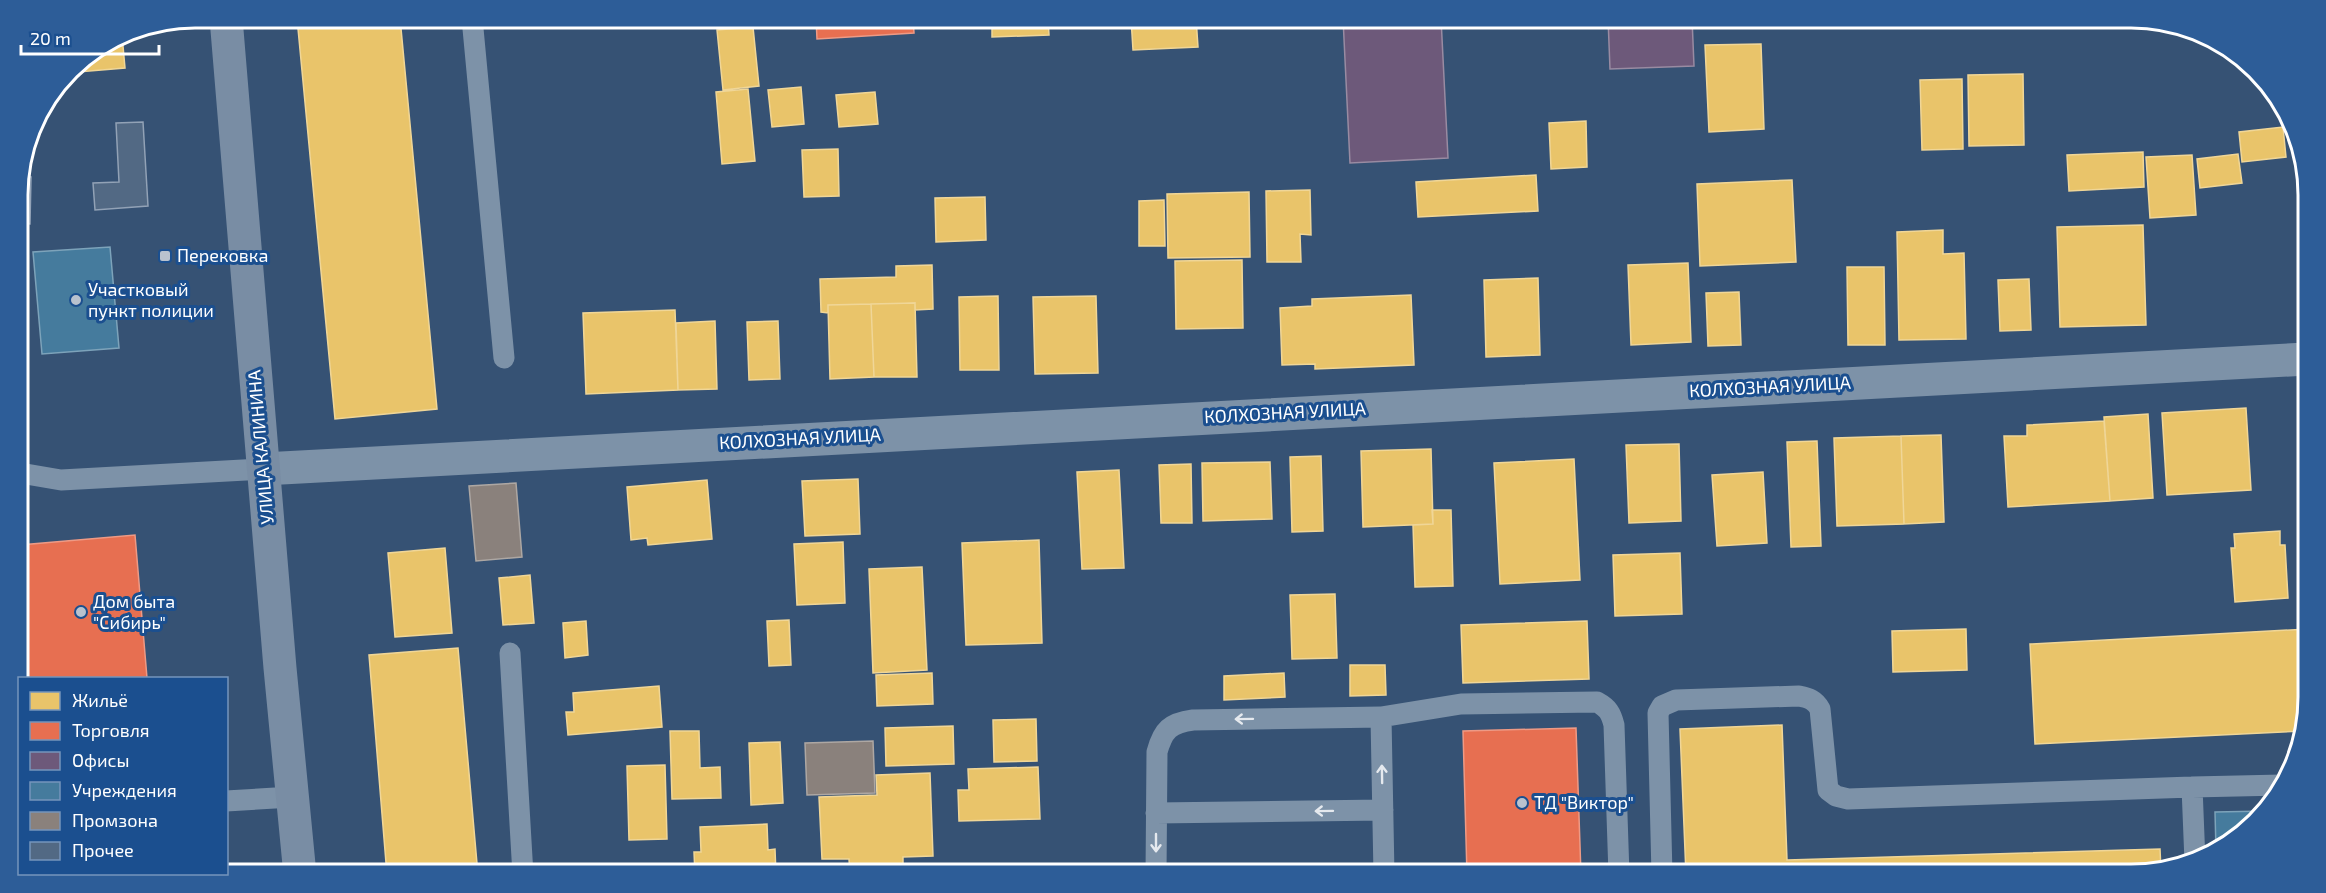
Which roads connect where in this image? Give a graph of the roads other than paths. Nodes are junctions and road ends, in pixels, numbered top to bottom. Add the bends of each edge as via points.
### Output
1 (227, 28) edge
2 (473, 28) edge
3 (504, 358) dead end
4 (2298, 359) edge
5 (263, 469) junction
6 (29, 475) edge
7 (510, 652) dead end
8 (1381, 717) junction
9 (2272, 785) edge
10 (2192, 787) junction
11 (292, 797) junction
12 (228, 801) edge
13 (1383, 810) junction
14 (1156, 813) junction
15 (2195, 852) edge
16 (299, 864) edge
17 (522, 864) edge
18 (1156, 864) edge
19 (1384, 864) edge
20 (1618, 864) edge
21 (1662, 864) edge

1 - 5 main road, УЛИЦА КАЛИНИНА
2 - 3 lane
4 - 5 street, КОЛХОЗНАЯ УЛИЦА
5 - 6 lane via 61,480
5 - 11 main road, УЛИЦА КАЛИНИНА
7 - 17 lane
13 -> 8 lane
8 -> 14 lane via 1179,722 1167,729 1156,752
8 - 20 lane via 1461,704 1596,702 1605,706 1614,725
9 - 10 lane
10 - 15 lane
10 - 21 lane via 1848,799 1828,790 1820,709 1816,702 1799,696 1676,700 1662,706 1658,714
11 - 12 lane
11 - 16 main road, УЛИЦА КАЛИНИНА
13 -> 14 lane
13 - 19 lane
14 -> 18 lane

